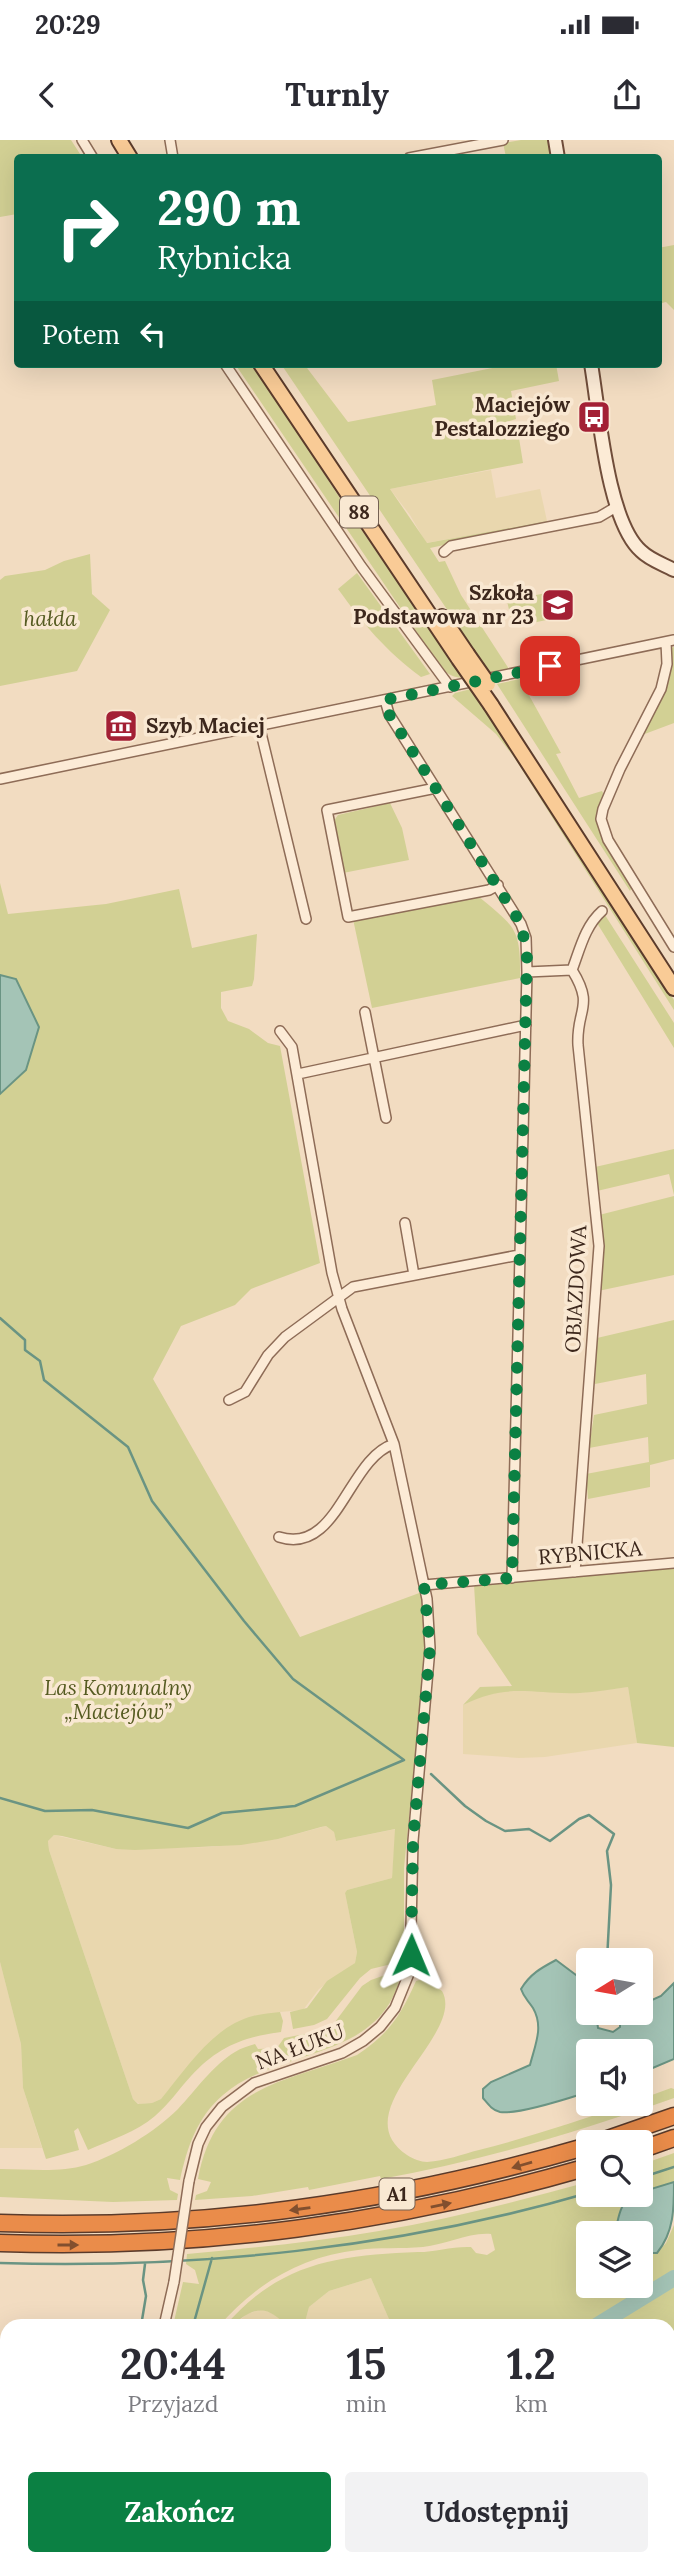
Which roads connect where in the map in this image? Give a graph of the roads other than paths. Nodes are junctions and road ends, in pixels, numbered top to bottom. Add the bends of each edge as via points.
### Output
1 (503, 140) edge
2 (430, 154) edge
3 (228, 368) edge
4 (264, 368) edge
5 (275, 368) edge
6 (592, 368) edge
7 (616, 507) junction
8 (599, 517) junction
9 (622, 523) junction
10 (444, 552) dead end
11 (674, 570) edge
12 (670, 641) edge
13 (463, 656) junction
14 (450, 687) junction
15 (385, 700) junction
16 (495, 703) junction
17 (259, 725) junction
18 (0, 779) edge
19 (436, 788) junction
20 (498, 885) junction
21 (602, 911) dead end
22 (306, 919) dead end
23 (674, 947) edge
24 (572, 970) junction
25 (527, 972) junction
26 (674, 972) edge
27 (674, 988) edge
28 (365, 1012) dead end
29 (526, 1025) junction
30 (280, 1031) dead end
31 (375, 1057) junction
32 (298, 1074) junction
33 (386, 1118) dead end
34 (405, 1223) dead end
35 (519, 1255) junction
36 (414, 1275) junction
37 (338, 1297) junction
38 (229, 1400) dead end
39 (394, 1444) junction
40 (279, 1537) dead end
41 (674, 1563) edge
42 (575, 1572) junction
43 (512, 1578) junction
44 (424, 1585) junction
45 (674, 2116) edge
46 (634, 2130) edge
47 (674, 2138) edge
48 (653, 2145) edge
49 (576, 2149) edge
50 (576, 2170) edge
51 (0, 2223) edge
52 (0, 2243) edge
53 (166, 2319) edge

1 - 2 street
3 - 14 street via 353,555
4 - 13 main road, 88
5 - 13 main road, 88
6 - 7 street
7 - 8 street
7 - 9 street
8 - 9 street
8 - 10 street via 451,546
9 - 11 street via 642,552
12 - 14 street
12 - 23 street via 661,689 631,746 602,824
13 - 16 main road, 88, bridge
14 - 15 street
15 - 17 street
15 - 19 street via 389,714
16 - 26 main road, 88
16 - 27 main road, 88
17 - 18 street
17 - 22 street
19 - 20 street
19 - 20 street via 327,810 348,917
20 - 25 street via 524,931
21 - 24 street via 591,923
24 - 25 street
24 - 42 street, OBJAZDOWA via 585,1001 578,1045 599,1238
25 - 29 street
28 - 31 street
29 - 31 street
29 - 35 street
30 - 32 street, NA ŁUKU via 292,1047
31 - 32 street
31 - 33 street
32 - 37 street, NA ŁUKU
34 - 36 street
35 - 36 street
35 - 43 street
36 - 37 street via 359,1286
37 - 38 street via 278,1344 246,1392
37 - 39 street, NA ŁUKU
39 - 40 street via 376,1453 317,1533 295,1539
39 - 44 street, NA ŁUKU
41 - 42 street, RYBNICKA
42 - 43 street, RYBNICKA
43 - 44 street, RYBNICKA
44 - 53 street, NA ŁUKU, bridge via 430,1648 413,1841 413,1938 407,1984 387,2019 363,2041 342,2053 254,2083 213,2118 198,2144 189,2181
45 - 46 highway
47 - 48 highway
49 -> 51 highway, A1 via 397,2194 278,2212 114,2224
52 -> 50 highway, A1 via 117,2245 283,2232 401,2214

